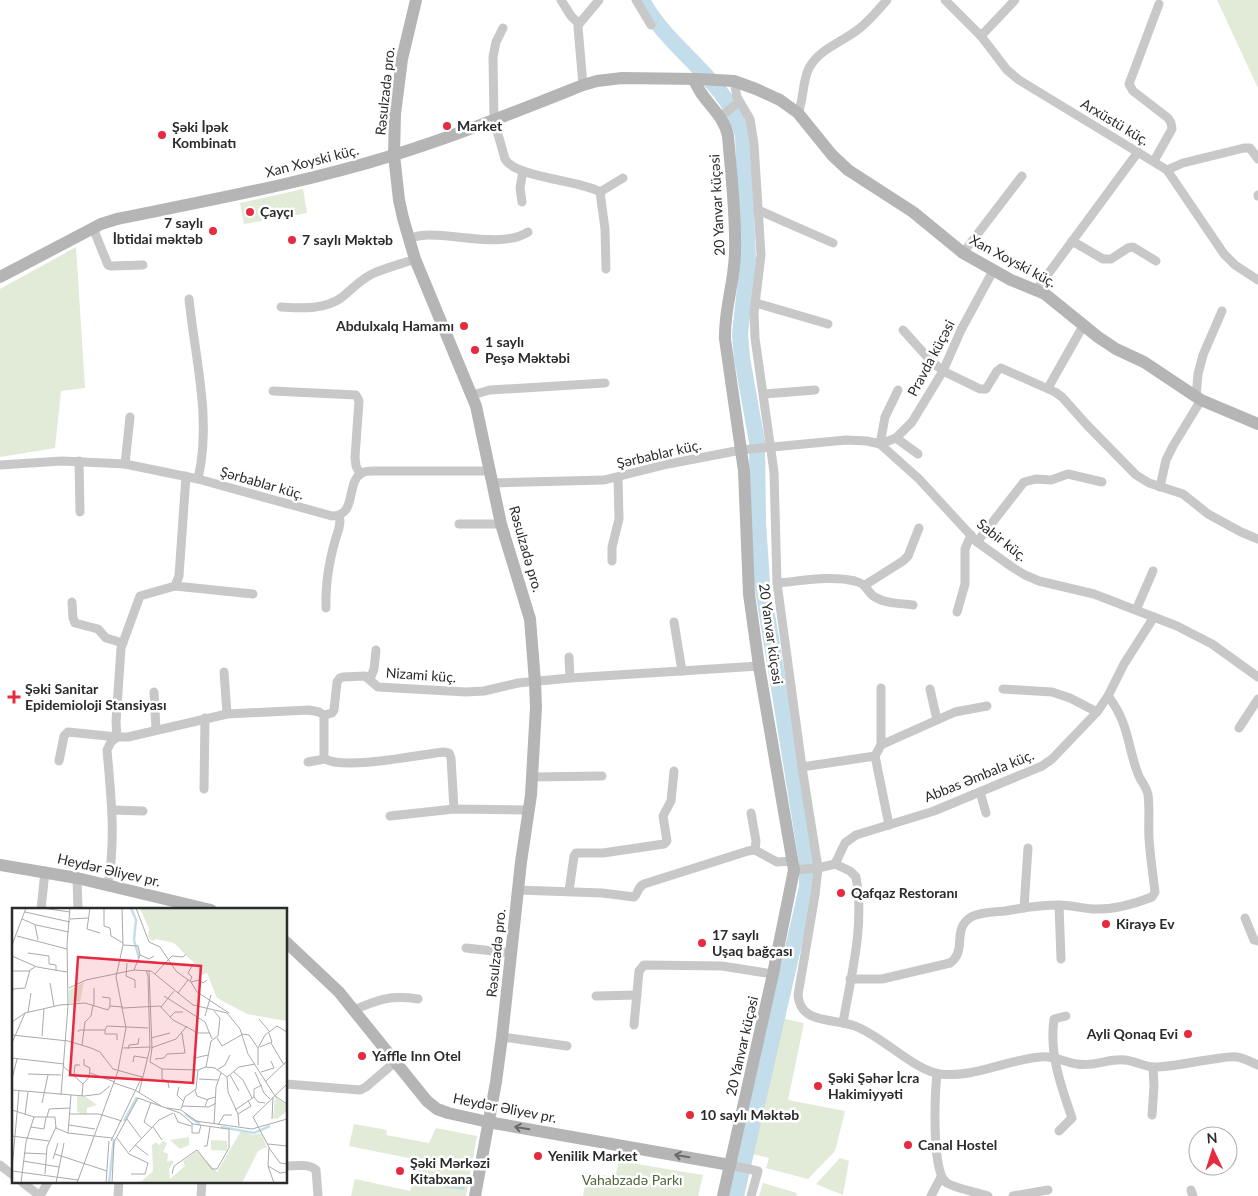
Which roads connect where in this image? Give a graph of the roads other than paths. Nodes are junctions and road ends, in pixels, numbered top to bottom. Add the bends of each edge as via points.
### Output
1 (416, 0) edge
2 (561, 0) edge
3 (599, 0) edge
4 (636, 0) edge
5 (887, 0) edge
6 (945, 0) edge
7 (1015, 0) edge
8 (1159, 4) dead end
9 (579, 24) junction
10 (651, 24) dead end
11 (502, 28) dead end
12 (981, 36) junction
13 (696, 79) junction
14 (734, 81) junction
15 (583, 85) junction
16 (738, 103) junction
17 (798, 113) junction
18 (722, 115) junction
19 (494, 120) junction
20 (1258, 143) edge
21 (1250, 148) junction
22 (1138, 152) junction
23 (394, 155) junction
24 (1258, 159) edge
25 (1154, 161) junction
26 (1167, 170) junction
27 (523, 171) junction
28 (1022, 176) dead end
29 (623, 178) dead end
30 (600, 192) junction
31 (522, 202) dead end
32 (758, 210) junction
33 (93, 228) junction
34 (528, 232) dead end
35 (408, 238) junction
36 (1072, 241) junction
37 (833, 243) dead end
38 (963, 253) junction
39 (416, 259) junction
40 (1156, 261) dead end
41 (143, 265) dead end
42 (606, 269) dead end
43 (994, 271) junction
44 (0, 277) edge
45 (1258, 280) edge
46 (1037, 289) junction
47 (189, 299) dead end
48 (756, 303) junction
49 (281, 307) dead end
50 (1222, 311) dead end
51 (828, 324) dead end
52 (1083, 326) junction
53 (902, 330) dead end
54 (944, 370) junction
55 (605, 383) dead end
56 (1048, 388) junction
57 (815, 390) dead end
58 (898, 390) dead end
59 (273, 391) dead end
60 (764, 394) junction
61 (472, 395) junction
62 (1199, 398) junction
63 (130, 417) dead end
64 (1258, 424) edge
65 (896, 438) junction
66 (880, 444) junction
67 (771, 447) junction
68 (741, 450) junction
69 (918, 454) dead end
70 (79, 461) junction
71 (125, 464) junction
72 (0, 465) edge
73 (360, 474) junction
74 (186, 476) junction
75 (491, 477) junction
76 (618, 478) junction
77 (198, 479) junction
78 (1102, 482) dead end
79 (1160, 487) junction
80 (80, 512) dead end
81 (339, 516) junction
82 (459, 524) dead end
83 (501, 524) junction
84 (918, 528) dead end
85 (974, 538) junction
86 (1258, 539) edge
87 (612, 561) dead end
88 (1153, 571) dead end
89 (777, 583) junction
90 (865, 585) junction
91 (175, 586) junction
92 (253, 594) dead end
93 (72, 602) dead end
94 (913, 605) dead end
95 (326, 608) dead end
96 (1136, 610) junction
97 (957, 612) dead end
98 (1154, 617) junction
99 (674, 622) dead end
100 (123, 643) junction
101 (376, 650) dead end
102 (569, 656) dead end
103 (759, 666) junction
104 (682, 671) junction
105 (224, 672) dead end
106 (570, 678) junction
107 (1258, 678) edge
108 (370, 679) junction
109 (535, 682) junction
110 (881, 688) dead end
111 (930, 689) dead end
112 (1003, 689) dead end
113 (154, 692) dead end
114 (1108, 696) junction
115 (1258, 699) edge
116 (987, 706) dead end
117 (1097, 712) junction
118 (227, 714) junction
119 (324, 716) junction
120 (205, 718) junction
121 (937, 720) junction
122 (1239, 728) dead end
123 (156, 729) junction
124 (117, 737) junction
125 (881, 744) junction
126 (875, 756) junction
127 (325, 759) junction
128 (59, 761) dead end
129 (308, 762) dead end
130 (802, 767) junction
131 (674, 771) dead end
132 (602, 776) dead end
133 (532, 777) junction
134 (204, 789) dead end
135 (980, 792) junction
136 (454, 809) junction
137 (113, 810) junction
138 (529, 810) junction
139 (143, 811) dead end
140 (751, 813) dead end
141 (986, 813) dead end
142 (390, 816) dead end
143 (888, 825) junction
144 (1028, 848) dead end
145 (756, 850) junction
146 (835, 864) junction
147 (0, 865) edge
148 (794, 865) junction
149 (818, 868) junction
150 (45, 871) junction
151 (77, 878) junction
152 (108, 885) junction
153 (518, 890) junction
154 (569, 891) junction
155 (1059, 905) junction
156 (41, 908) edge
157 (78, 908) edge
158 (203, 908) edge
159 (1024, 908) junction
160 (1245, 918) dead end
161 (1258, 941) edge
162 (466, 948) dead end
163 (288, 949) edge
164 (512, 953) junction
165 (1061, 959) dead end
166 (773, 974) junction
167 (850, 979) junction
168 (637, 995) junction
169 (596, 996) dead end
170 (418, 998) dead end
171 (354, 1010) junction
172 (1066, 1016) dead end
173 (843, 1023) junction
174 (634, 1026) dead end
175 (502, 1037) junction
176 (567, 1046) dead end
177 (1054, 1057) junction
178 (395, 1062) junction
179 (1258, 1065) edge
180 (1153, 1068) junction
181 (937, 1074) junction
182 (288, 1084) edge
183 (1152, 1115) dead end
184 (488, 1122) junction
185 (1059, 1131) dead end
186 (0, 1165) edge
187 (734, 1165) junction
188 (288, 1166) edge
189 (12, 1174) edge
190 (941, 1177) junction
191 (25, 1184) edge
192 (47, 1184) edge
193 (1048, 1190) dead end
194 (40, 1196) edge
195 (318, 1196) edge
196 (475, 1196) edge
197 (723, 1196) edge
198 (752, 1196) edge
199 (931, 1196) edge
200 (988, 1196) edge
201 (1012, 1196) edge

1 - 23 street, Rəsulzadə pro. via 398,80
2 - 9 street
3 - 9 street
4 - 10 street
5 - 17 street via 861,27 813,61 806,76
6 - 12 street, Arxüstü küç.
7 - 12 street
8 - 25 street via 1129,84 1172,123
9 - 15 street
11 - 19 street via 493,57
12 - 22 street, Arxüstü küç. via 1007,70 1019,80
13 - 14 street, Xan Xoyski küç.
13 - 15 street, Xan Xoyski küç. via 622,78
13 - 18 street, 20 Yanvar küçəsi via 700,92
14 - 16 street
14 - 17 street, Xan Xoyski küç. via 772,96
15 - 19 street, Xan Xoyski küç.
16 - 18 street
16 - 32 street via 752,126
17 - 38 street, Xan Xoyski küç. via 848,170 913,212
18 - 68 street, 20 Yanvar küçəsi via 728,136 735,252 724,320 725,339
19 - 23 street, Xan Xoyski küç.
19 - 27 street via 505,159
20 - 21 street
21 - 24 street
21 - 26 street via 1202,157
22 - 25 street, Arxüstü küç.
22 - 36 street
23 - 33 street, Xan Xoyski küç. via 279,185 117,219
23 - 35 street, Rəsulzadə pro.
25 - 26 street, Arxüstü küç.
26 - 45 street, Arxüstü küç. via 1218,246 1235,265
27 - 30 street
27 - 31 street
28 - 38 street
29 - 30 street
30 - 42 street via 606,229
32 - 37 street
32 - 48 street via 761,255
33 - 41 street via 108,265
33 - 44 street, Xan Xoyski küç.
34 - 35 street via 505,239 428,234
35 - 39 street, Rəsulzadə pro.
36 - 40 street via 1103,259 1133,247
36 - 46 street
38 - 43 street, Xan Xoyski küç.
39 - 49 street via 364,278 340,299 327,304 309,308
39 - 61 street, Rəsulzadə pro.
43 - 46 street, Xan Xoyski küç.
43 - 54 street, Pravda küçəsi via 961,330
46 - 52 street, Xan Xoyski küç.
47 - 77 street via 204,424
48 - 51 street
48 - 60 street via 755,338
50 - 62 street via 1203,355 1198,374
52 - 56 street
52 - 62 street, Xan Xoyski küç.
53 - 54 street
54 - 56 street via 983,390 1001,368
54 - 65 street, Pravda küçəsi via 912,422
55 - 61 street via 490,390
56 - 79 street via 1062,397 1136,475 1148,484
57 - 60 street
58 - 66 street via 885,417
59 - 73 street via 356,395 359,401 355,457
60 - 67 street
61 - 75 street, Rəsulzadə pro.
62 - 64 street, Xan Xoyski küç.
62 - 79 street via 1169,453
63 - 71 street
65 - 66 street, Pravda küçəsi
65 - 69 street
66 - 67 street via 846,440
66 - 85 street, Sabir küç. via 919,479
67 - 68 street, Şərbablar küç.
67 - 89 street
68 - 76 street, Şərbablar küç. via 668,464
68 - 103 street, 20 Yanvar küçəsi via 748,583
70 - 71 street, Şərbablar küç.
70 - 72 street, Şərbablar küç.
70 - 80 street
71 - 74 street, Şərbablar küç.
73 - 75 street, Şərbablar küç. via 374,471
73 - 81 street via 346,511
74 - 77 street, Şərbablar küç.
74 - 91 street via 179,576
75 - 76 street, Şərbablar küç. via 586,482
75 - 83 street, Rəsulzadə pro.
76 - 87 street via 619,519
77 - 81 street, Şərbablar küç. via 325,515
78 - 85 street via 1068,474 1050,480 1036,478 1024,482
79 - 86 street via 1183,494 1208,514
81 - 95 street via 339,528 327,572
82 - 83 street
83 - 109 street, Rəsulzadə pro. via 530,619
84 - 90 street via 903,562
85 - 96 street, Sabir küç. via 1026,575 1094,594
85 - 97 street via 965,548 965,584
88 - 96 street
89 - 90 street via 832,578
89 - 130 street
90 - 94 street via 882,600
91 - 92 street
91 - 100 street via 140,596
93 - 100 street via 75,623 98,629 106,638
96 - 98 street, Sabir küç.
98 - 107 street, Sabir küç. via 1196,634
98 - 114 street, Abbas Əmbala küç.
99 - 104 street
100 - 124 street
101 - 108 street
102 - 106 street
103 - 104 street, Nizami küç.
103 - 148 street, 20 Yanvar küçəsi
104 - 106 street, Nizami küç.
105 - 118 street
106 - 109 street, Nizami küç.
108 - 109 street, Nizami küç. via 378,687 466,692
108 - 119 street, Nizami küç. via 365,676 340,678 334,710
109 - 133 street, Rəsulzadə pro.
110 - 125 street
111 - 121 street
112 - 117 street via 1052,692
113 - 123 street
114 - 117 street, Abbas Əmbala küç.
114 - 155 street via 1118,708 1148,795 1154,892 1152,897 1139,902 1107,909
115 - 122 street
116 - 121 street via 955,712
117 - 135 street, Abbas Əmbala küç. via 1042,766
118 - 119 street via 309,710
118 - 120 street
119 - 127 street
120 - 123 street
120 - 134 street
121 - 125 street
123 - 124 street
124 - 128 street via 68,732 64,736
124 - 137 street via 107,750
125 - 126 street
126 - 130 street
126 - 143 street
127 - 129 street
127 - 136 street via 340,764 449,753
130 - 149 street
131 - 154 street via 671,802 663,816 667,841 603,853 576,853
132 - 133 street
133 - 138 street, Rəsulzadə pro.
135 - 141 street
135 - 143 street, Abbas Əmbala küç.
136 - 138 street
136 - 142 street
137 - 139 street
137 - 152 street via 112,864
138 - 153 street, Rəsulzadə pro.
140 - 145 street
143 - 146 street, Abbas Əmbala küç. via 849,839
144 - 159 street
145 - 148 street via 777,862
145 - 154 street via 644,884 634,897
146 - 149 street
146 - 167 street via 850,871 858,883 859,922
147 - 150 street, Heydər Əliyev pr.
148 - 149 street
148 - 166 street, 20 Yanvar küçəsi
149 - 173 street via 798,995 806,1014
150 - 151 street, Heydər Əliyev pr.
150 - 156 street
151 - 152 street, Heydər Əliyev pr.
151 - 157 street
152 - 158 street, Heydər Əliyev pr.
153 - 154 street
153 - 164 street, Rəsulzadə pro.
155 - 159 street
155 - 165 street
159 - 167 street via 972,917 959,934 957,958 950,963 882,979
160 - 161 street via 1254,940
162 - 164 street
163 - 171 street, Heydər Əliyev pr. via 339,992
164 - 175 street, Rəsulzadə pro.
166 - 168 street via 722,966 644,965 639,971
166 - 187 street, 20 Yanvar küçəsi
167 - 173 street
168 - 169 street
168 - 174 street
170 - 171 street via 391,997
171 - 178 street, Heydər Əliyev pr.
172 - 177 street via 1054,1019
173 - 181 street via 871,1033
175 - 176 street
175 - 184 street, Rəsulzadə pro.
177 - 180 street via 1093,1065 1125,1060
177 - 181 street via 1026,1058 964,1074
177 - 185 street via 1072,1118
178 - 182 street via 360,1090
178 - 184 street, Heydər Əliyev pr. via 419,1093 437,1109
179 - 180 street via 1228,1057
180 - 183 street
181 - 190 street via 934,1108
187 -> 184 street, Heydər Əliyev pr.
184 - 196 street, Rəsulzadə pro.
186 - 189 street
187 - 197 street, 20 Yanvar küçəsi
187 - 198 street via 754,1170
188 - 195 street via 308,1165 316,1170
190 - 199 street
190 - 200 street via 947,1183
191 - 194 street
192 - 194 street
193 - 201 street

